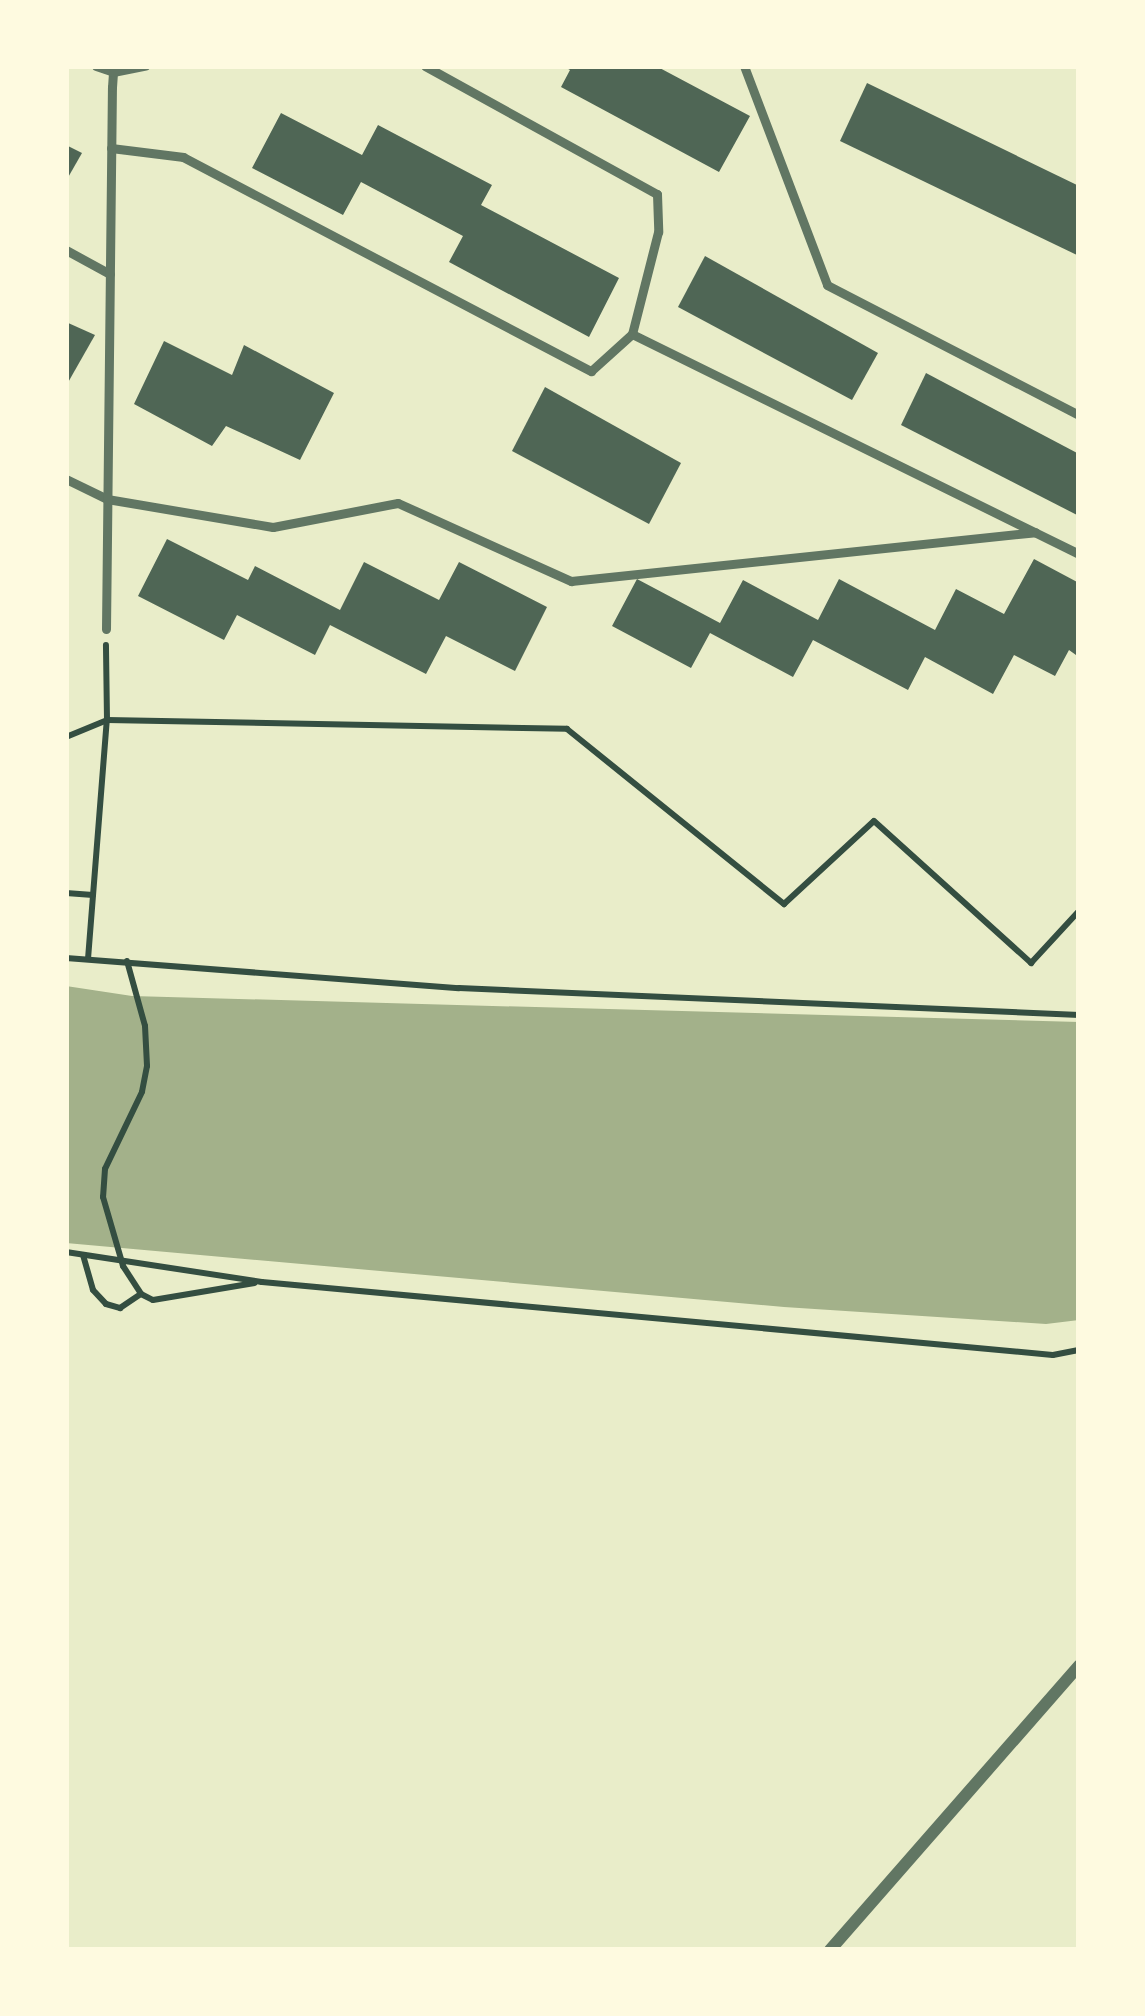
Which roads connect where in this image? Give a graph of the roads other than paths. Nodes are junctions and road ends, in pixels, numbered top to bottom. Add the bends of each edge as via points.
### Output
1 (96, 66) edge
2 (145, 66) edge
3 (425, 66) edge
4 (744, 66) edge
5 (113, 72) junction
6 (111, 148) junction
7 (66, 250) edge
8 (110, 274) junction
9 (632, 334) junction
10 (1079, 415) edge
11 (66, 479) edge
12 (107, 499) junction
13 (1035, 532) junction
14 (1079, 554) edge
15 (106, 629) road end
16 (1079, 1666) edge
17 (830, 1950) edge

1 - 5 lane
2 - 5 lane
3 - 9 lane via 657,194 658,232
4 - 10 lane via 827,285
5 - 6 lane
6 - 8 lane
6 - 9 lane via 183,157 591,371
7 - 8 lane
8 - 12 lane
9 - 13 lane
11 - 12 lane
12 - 13 lane via 274,527 398,503 571,581
12 - 15 lane
13 - 14 lane
16 - 17 street

